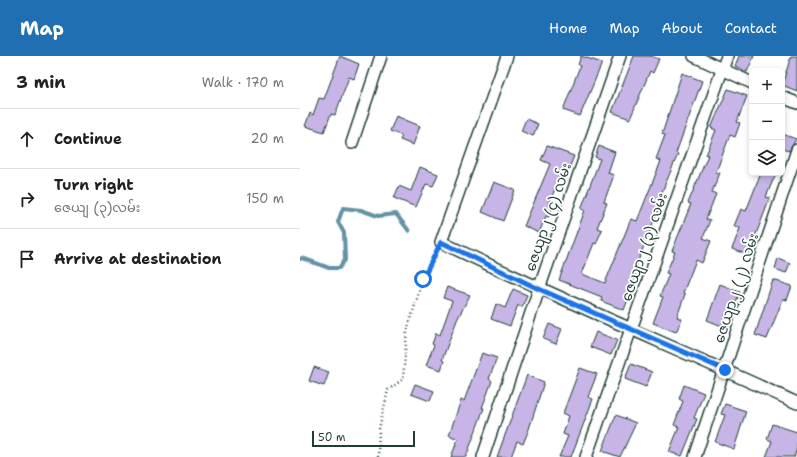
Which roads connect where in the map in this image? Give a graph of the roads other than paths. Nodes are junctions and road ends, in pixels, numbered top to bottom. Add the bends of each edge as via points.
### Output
1 (381, 56) edge
2 (507, 56) edge
3 (620, 56) edge
4 (694, 56) edge
5 (727, 56) edge
6 (723, 69) junction
7 (749, 82) edge
8 (785, 98) edge
9 (797, 103) edge
10 (352, 143) dead end
11 (797, 150) edge
12 (539, 289) junction
13 (632, 328) junction
14 (725, 370) junction
15 (797, 403) edge
16 (483, 457) edge
17 (586, 457) edge
18 (695, 457) edge

1 - 10 street
2 - 12 street via 441,242
3 - 12 street, ဇေယျာ၂ (၄) လမ်း
4 - 6 street
5 - 6 street, ဇေယျာ၂ (၃) လမ်း
6 - 7 street
6 - 13 street, ဇေယျာ၂ (၃) လမ်း
8 - 9 street
11 - 14 street, ဇေယျာ၂ (၂) လမ်း
12 - 13 street
12 - 16 street, ဇေယျာ၂ (၄) လမ်း
13 - 14 street
13 - 17 street, ဇေယျာ၂ (၃) လမ်း
14 - 15 street
14 - 18 street, ဇေယျာ၂ (၂) လမ်း

